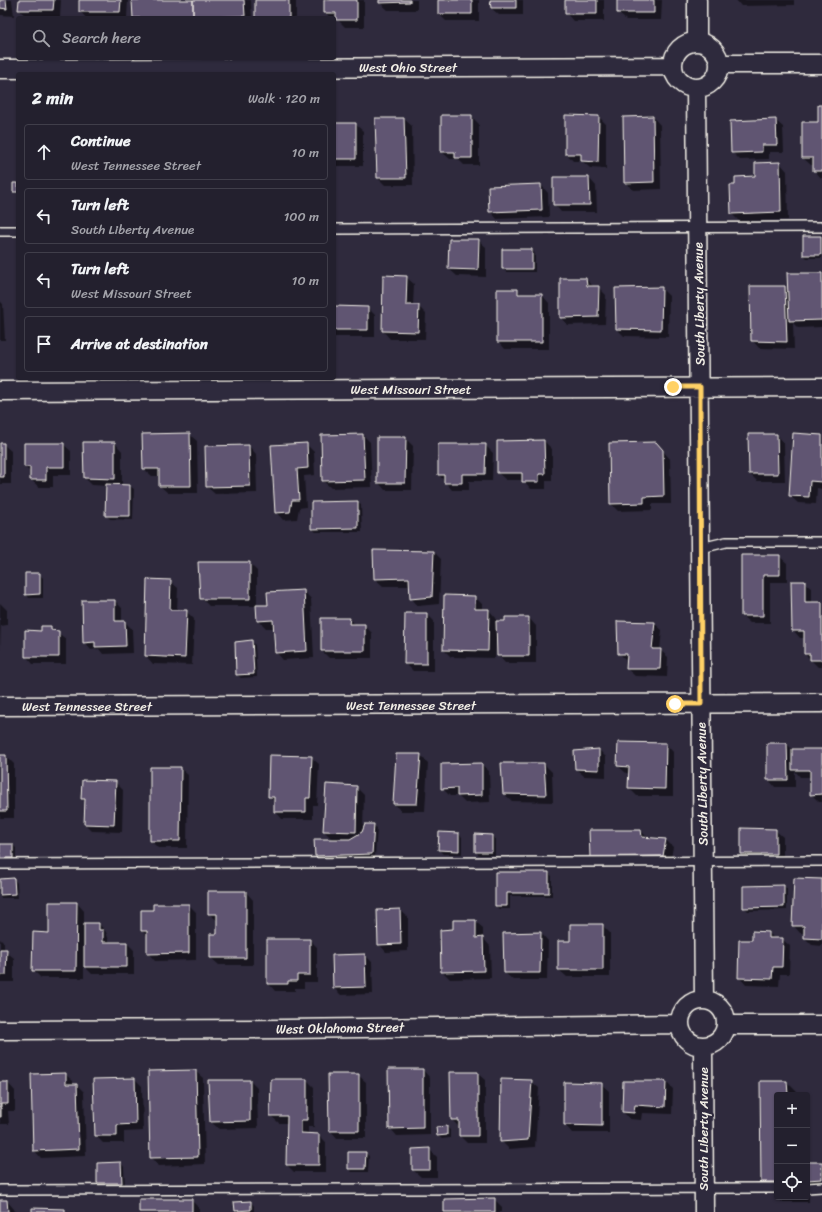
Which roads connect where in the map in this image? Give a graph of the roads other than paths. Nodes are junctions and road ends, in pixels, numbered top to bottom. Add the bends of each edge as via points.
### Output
1 (697, 0) edge
2 (697, 42) junction
3 (720, 64) junction
4 (822, 64) edge
5 (673, 66) junction
6 (0, 69) edge
7 (696, 88) junction
8 (822, 226) edge
9 (698, 227) junction
10 (336, 229) edge
11 (0, 231) edge
12 (16, 231) edge
13 (822, 386) edge
14 (700, 387) junction
15 (0, 391) edge
16 (822, 542) edge
17 (701, 548) junction
18 (822, 703) edge
19 (701, 704) junction
20 (0, 706) edge
21 (822, 861) edge
22 (703, 862) junction
23 (0, 864) edge
24 (704, 1000) junction
25 (680, 1024) junction
26 (726, 1025) junction
27 (822, 1025) edge
28 (0, 1030) edge
29 (703, 1046) junction
30 (822, 1187) edge
31 (704, 1188) junction
32 (774, 1188) edge
33 (810, 1188) edge
34 (0, 1190) edge
35 (704, 1212) edge

1 - 2 street
2 - 3 street via 712,48
2 - 5 street via 681,47 676,52
3 - 4 street
3 - 7 street via 713,81 702,88
5 - 6 street, West Ohio Street
5 - 7 street via 674,73 683,84
7 - 9 street, South Liberty Avenue
8 - 9 lane
9 - 10 lane
9 - 14 street, South Liberty Avenue
11 - 12 lane
13 - 14 street, West Missouri Street
14 - 15 street, West Missouri Street
14 - 17 street, South Liberty Avenue
16 - 17 lane via 726,542
17 - 19 street, South Liberty Avenue
18 - 19 street, West Tennessee Street
19 - 20 street, West Tennessee Street
19 - 22 street, South Liberty Avenue
21 - 22 lane
22 - 23 lane
22 - 24 street, South Liberty Avenue
24 - 25 street via 687,1006
24 - 26 street via 714,1002 722,1010
25 - 28 street, West Oklahoma Street
25 - 29 street via 681,1031 690,1042
26 - 27 street
26 - 29 street via 719,1040
29 - 31 street, South Liberty Avenue
30 - 33 lane
31 - 32 lane
31 - 34 lane
31 - 35 street, South Liberty Avenue

